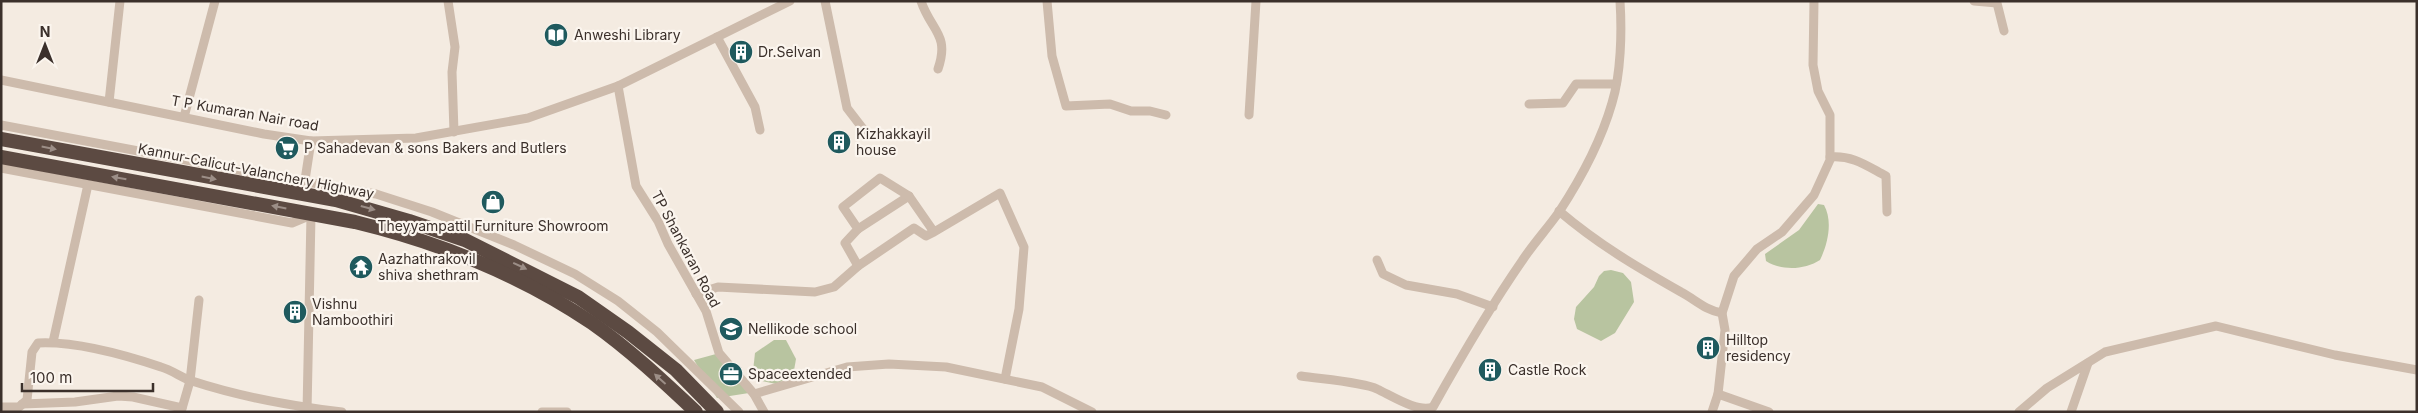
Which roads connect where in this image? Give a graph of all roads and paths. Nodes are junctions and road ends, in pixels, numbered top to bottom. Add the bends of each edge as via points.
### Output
1 (120, 1) edge
2 (215, 1) edge
3 (448, 1) edge
4 (790, 1) edge
5 (825, 1) edge
6 (921, 1) edge
7 (1047, 1) edge
8 (1256, 1) edge
9 (1620, 1) edge
10 (1814, 1) edge
11 (1974, 1) edge
12 (2004, 31) dead end
13 (717, 37) junction
14 (938, 69) dead end
15 (1, 80) edge
16 (1616, 84) junction
17 (618, 86) junction
18 (109, 102) junction
19 (1529, 104) dead end
20 (1166, 115) dead end
21 (1249, 115) dead end
22 (184, 117) junction
23 (1, 125) edge
24 (760, 130) dead end
25 (454, 132) junction
26 (867, 134) dead end
27 (1, 139) edge
28 (311, 141) junction
29 (1, 157) edge
30 (1830, 157) junction
31 (1, 168) edge
32 (244, 170) junction
33 (305, 180) junction
34 (259, 187) junction
35 (87, 189) dead end
36 (909, 196) junction
37 (1559, 212) junction
38 (1887, 212) dead end
39 (311, 214) junction
40 (858, 229) junction
41 (934, 232) junction
42 (1377, 260) dead end
43 (858, 266) junction
44 (696, 294) junction
45 (199, 300) dead end
46 (1492, 306) junction
47 (1722, 312) junction
48 (53, 342) junction
49 (2088, 362) junction
50 (2417, 370) edge
51 (1302, 376) dead end
52 (1005, 380) junction
53 (190, 381) junction
54 (754, 394) junction
55 (1718, 394) junction
56 (22, 404) junction
57 (1, 407) edge
58 (1436, 409) edge
59 (182, 410) edge
60 (307, 410) edge
61 (1419, 411) edge
62 (342, 412) edge
63 (542, 412) edge
64 (567, 412) edge
65 (696, 412) edge
66 (717, 412) edge
67 (738, 412) edge
68 (764, 412) edge
69 (1092, 412) edge
70 (1712, 412) edge
71 (1769, 412) edge
72 (2019, 412) edge
73 (2071, 412) edge

1 - 18 street
2 - 22 street
3 - 25 street via 454,47
4 - 13 street, T P Kumaran Nair road
5 - 26 street via 847,108
6 - 14 street via 938,32 944,52
7 - 20 street via 1052,56 1066,106 1110,104 1131,111
8 - 21 street
9 - 16 street
10 - 30 street via 1813,65 1818,91 1830,115
11 - 12 street via 1997,4
13 - 17 street, T P Kumaran Nair road
13 - 24 street via 755,107
15 - 18 street, T P Kumaran Nair road
16 - 19 street via 1576,84 1563,104
16 - 37 street via 1596,146
17 - 25 street, T P Kumaran Nair road via 528,118
17 - 44 street, TP Shankaran Road via 636,186
18 - 22 street, T P Kumaran Nair road
22 - 28 street, T P Kumaran Nair road
23 - 32 street
25 - 28 street, T P Kumaran Nair road via 416,138
27 -> 34 highway, Kannur-Calicut-Valanchery Highway
28 - 33 street
39 -> 29 highway
30 - 38 street via 1845,156 1886,176
30 - 47 street via 1814,195 1782,232 1757,249 1734,276
31 - 39 street via 292,224
32 - 33 street
32 - 34 street
33 - 67 street via 376,194 432,212 514,245 574,274 618,301 657,332
34 -> 66 highway, Kannur-Calicut-Valanchery Highway via 336,200 410,220 465,240 528,270 578,297 628,332 676,370
35 - 48 street
36 - 40 street
36 - 40 street via 880,178 843,207
36 - 41 street
37 - 46 street
37 - 47 street via 1593,240 1640,270 1698,304
39 - 60 street
65 -> 39 highway via 647,367 592,324 500,272 426,242 356,222
40 - 43 street via 845,243
41 - 43 street via 926,236 914,228
41 - 52 street via 1000,193 1024,247 1019,309
42 - 46 street via 1383,274 1406,285 1457,294
43 - 44 street via 834,287 815,292 718,288
44 - 54 street, TP Shankaran Road via 706,311 719,353
45 - 53 street
46 - 58 street
47 - 55 street via 1725,330
48 - 53 street via 162,367
48 - 56 street via 38,343 32,352 30,387 27,400
49 - 50 street via 2105,352 2216,326 2335,355
49 - 72 street
49 - 73 street
51 - 61 street via 1375,388
52 - 54 street via 946,367 889,364 847,367
52 - 69 street via 1042,387
53 - 59 street
53 - 60 street
54 - 68 street, TP Shankaran Road
55 - 70 street
55 - 71 street
56 - 57 street via 19,407
56 - 59 street via 118,396
58 - 61 street
60 - 62 street
63 - 64 street

